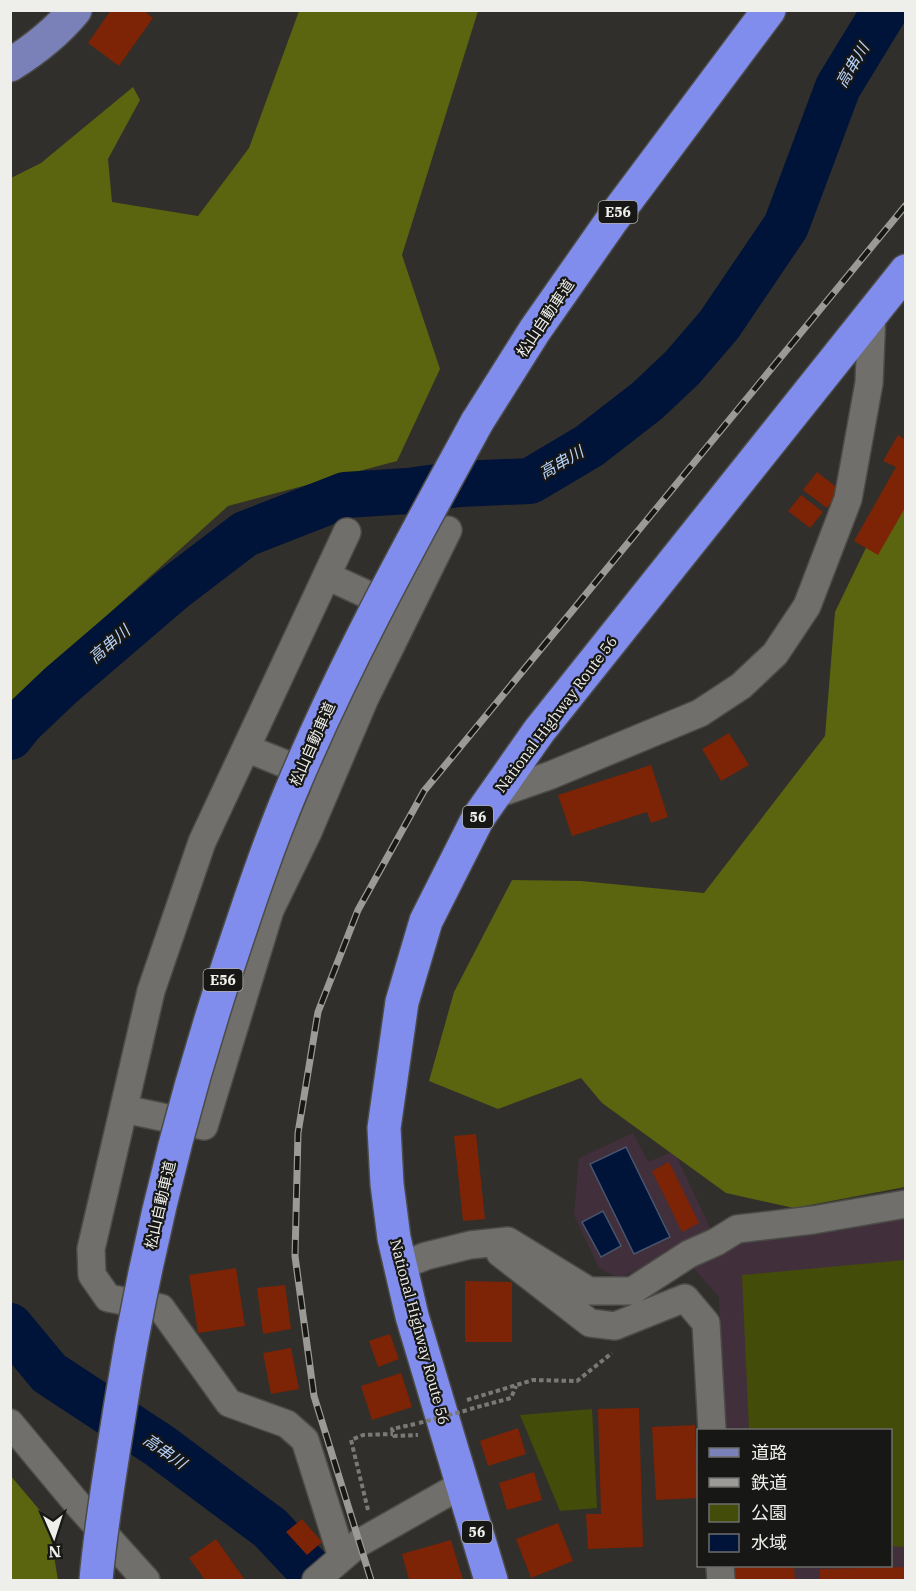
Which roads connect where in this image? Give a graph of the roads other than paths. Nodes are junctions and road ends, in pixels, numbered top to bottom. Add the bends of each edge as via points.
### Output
1 (75, 10) edge
2 (769, 10) edge
3 (10, 65) edge
4 (906, 271) edge
5 (872, 313) junction
6 (447, 530) dead end
7 (347, 532) dead end
8 (327, 576) junction
9 (406, 612) junction
10 (246, 748) junction
11 (328, 782) junction
12 (494, 795) junction
13 (124, 1109) junction
14 (906, 1204) edge
15 (487, 1244) junction
16 (401, 1266) junction
17 (10, 1423) edge
18 (712, 1429) edge
19 (463, 1484) junction
20 (330, 1568) edge
21 (96, 1581) edge
22 (146, 1581) edge
23 (491, 1581) edge

1 - 3 main road via 64,24
2 - 21 highway, 松山自動車道 / E56, bridge via 612,220 477,422 398,567 291,791 213,1012 154,1228 132,1331
4 - 5 highway, National Highway Route 56 / 56
5 - 12 highway, National Highway Route 56 / 56 via 539,731
5 - 12 street via 869,383 848,499 807,606 775,654 741,687 700,713
6 - 9 street
7 - 8 street
8 - 9 street
8 - 10 street
9 - 11 street
10 - 11 street
10 - 13 street via 202,842 151,991
11 - 13 street via 270,910 204,1126
12 - 16 highway, National Highway Route 56 / 56 via 478,818 426,921 402,1002 384,1128 387,1184
13 - 20 street via 91,1249 93,1275 108,1298 161,1308 229,1403 287,1424 305,1440
14 - 15 street via 736,1229 632,1291 589,1290 508,1241
15 - 16 street via 426,1256
15 - 18 street via 590,1323 615,1326 685,1298 706,1323
16 - 19 highway, National Highway Route 56 / 56 via 428,1372
17 - 22 street
19 - 20 street via 359,1543
19 - 23 highway, National Highway Route 56 / 56

